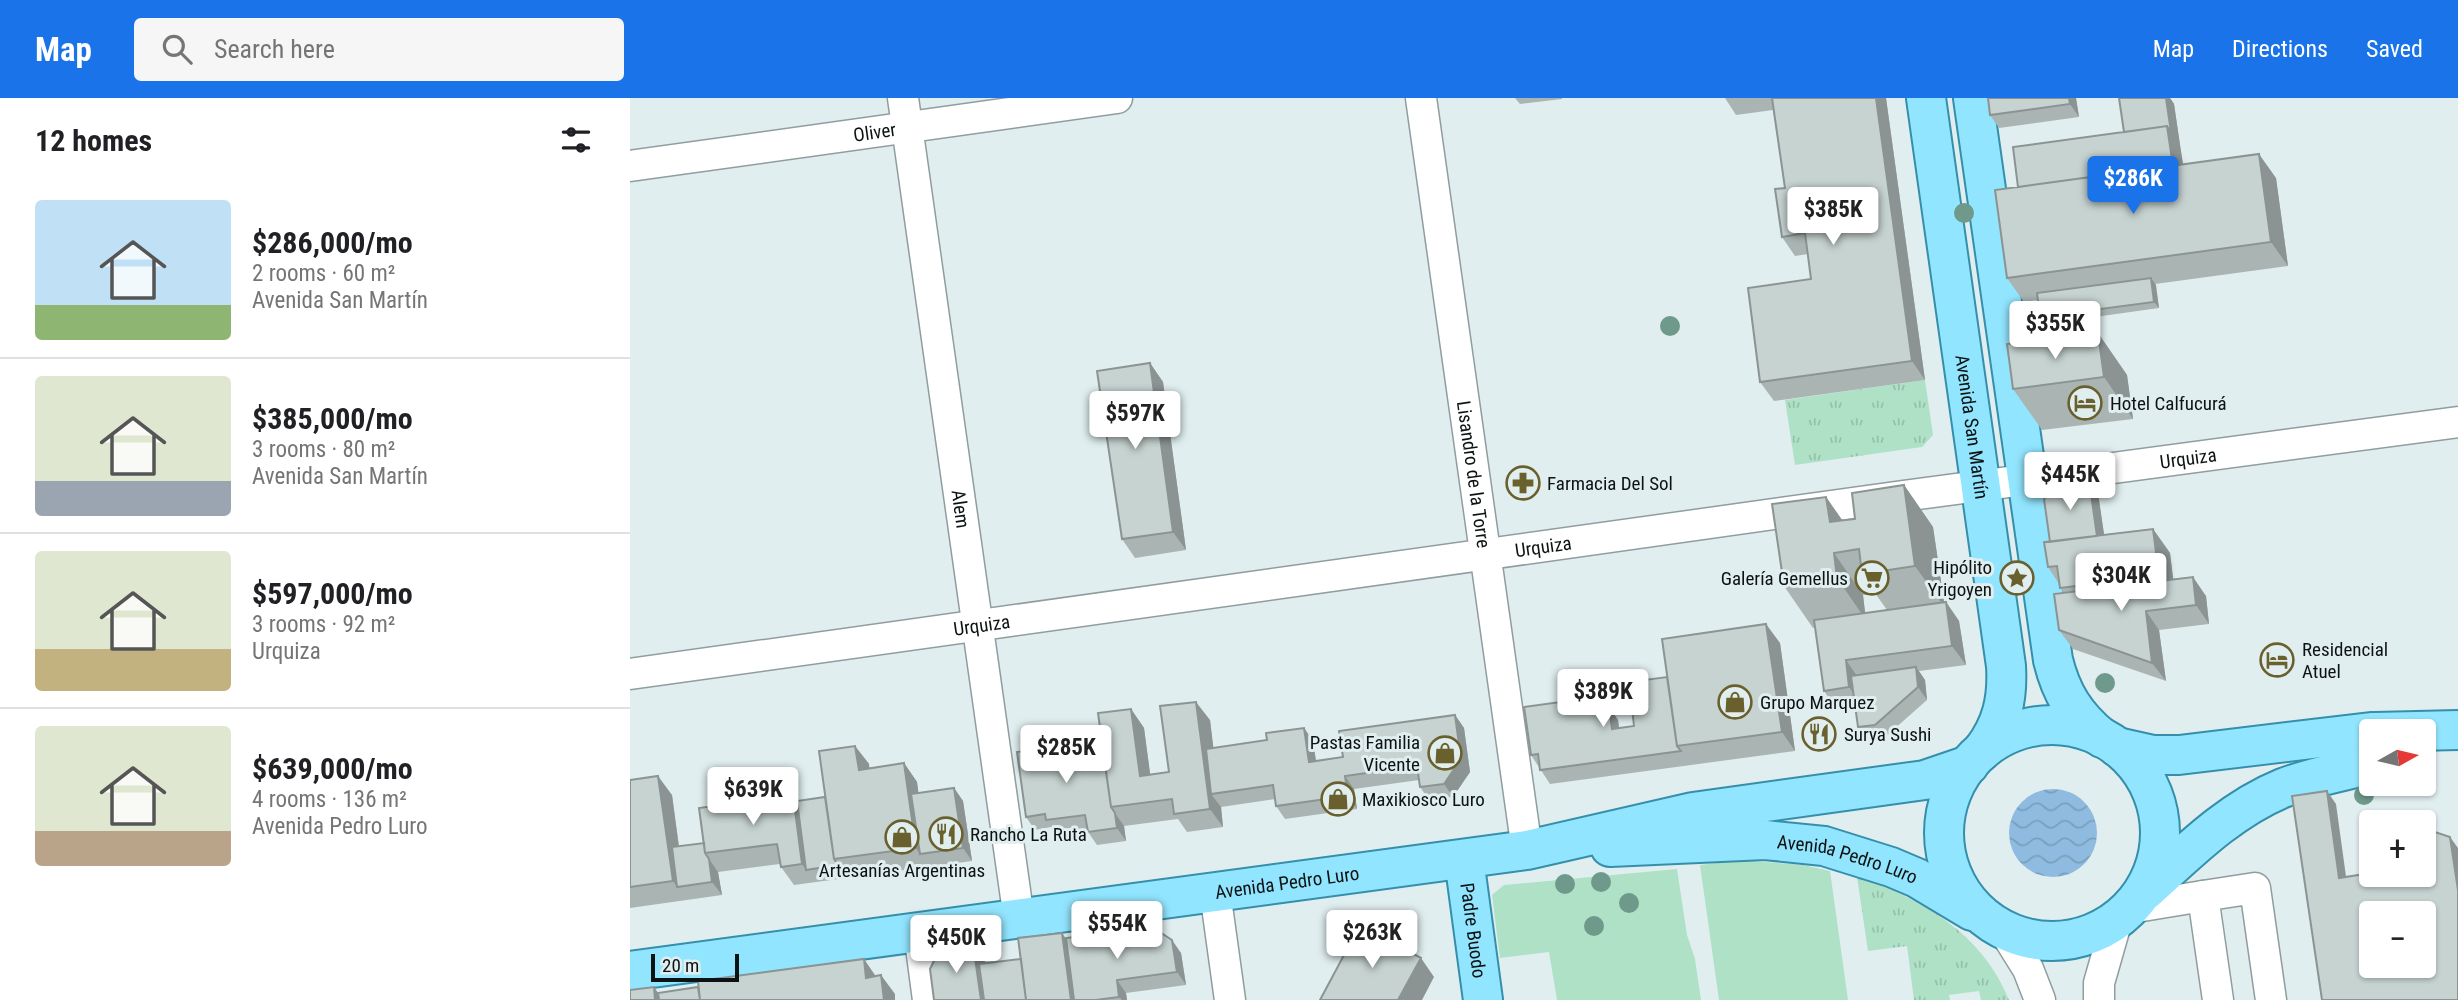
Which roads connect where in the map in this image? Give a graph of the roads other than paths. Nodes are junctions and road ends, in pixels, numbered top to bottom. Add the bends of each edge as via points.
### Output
1 (903, 98) edge
2 (1117, 98) edge
3 (1421, 98) edge
4 (1926, 98) edge
5 (1973, 98) edge
6 (907, 127) junction
7 (630, 166) edge
8 (2458, 422) edge
9 (2027, 480) junction
10 (1981, 486) junction
11 (1485, 555) junction
12 (977, 626) junction
13 (630, 674) edge
14 (2436, 731) edge
15 (2458, 731) edge
16 (2359, 734) edge
17 (2436, 740) edge
18 (2110, 742) junction
19 (1976, 758) junction
20 (2359, 767) edge
21 (1527, 850) junction
22 (1464, 859) junction
23 (1215, 892) junction
24 (2203, 895) junction
25 (2129, 908) junction
26 (1018, 919) junction
27 (1995, 924) junction
28 (919, 932) junction
29 (630, 971) edge
30 (928, 1000) edge
31 (1230, 1000) edge
32 (1483, 1000) edge
33 (2040, 1000) edge
34 (2099, 1000) edge
35 (2218, 1000) edge
36 (2271, 1000) edge

1 - 6 street, Alem
2 - 6 street, Oliver
3 - 11 street, Lisandro de la Torre
4 - 10 main road, Avenida San Martín
5 - 9 main road
6 - 7 street, Oliver
6 - 12 street, Alem
8 - 9 street, Urquiza
9 - 10 street, Urquiza
9 - 18 main road via 2056,674 2074,710
10 - 11 street, Urquiza
10 - 19 main road, Avenida San Martín via 2007,694 2000,720
11 - 12 street, Urquiza
11 - 21 street, Lisandro de la Torre
12 - 13 street, Urquiza
12 - 26 street, Alem
14 - 15 main road
15 - 17 main road
16 - 18 main road via 2179,755 2154,755
18 - 19 main road via 2067,726 2049,725 2013,733
18 - 25 main road via 2142,774 2160,825 2156,862
19 - 21 main road, Avenida Pedro Luro via 1925,780 1684,813
19 - 27 main road via 1951,795 1946,847 1964,895
20 - 25 main road via 2298,783 2253,803 2216,828
21 - 22 main road, Avenida Pedro Luro
21 - 27 main road, Avenida Pedro Luro via 1765,840 1809,844 1837,849 1917,878
22 - 23 main road, Avenida Pedro Luro
22 - 32 main road, Padre Buodo
23 - 26 main road, Avenida Pedro Luro
23 - 31 street
24 - 25 street
24 - 35 street
24 - 36 street via 2255,888
25 - 27 main road via 2087,936 2061,941 2035,940
25 - 34 street via 2099,983
26 - 28 main road, Avenida Pedro Luro
27 - 33 street via 2028,969
28 - 29 main road, Avenida Pedro Luro
28 - 30 street

